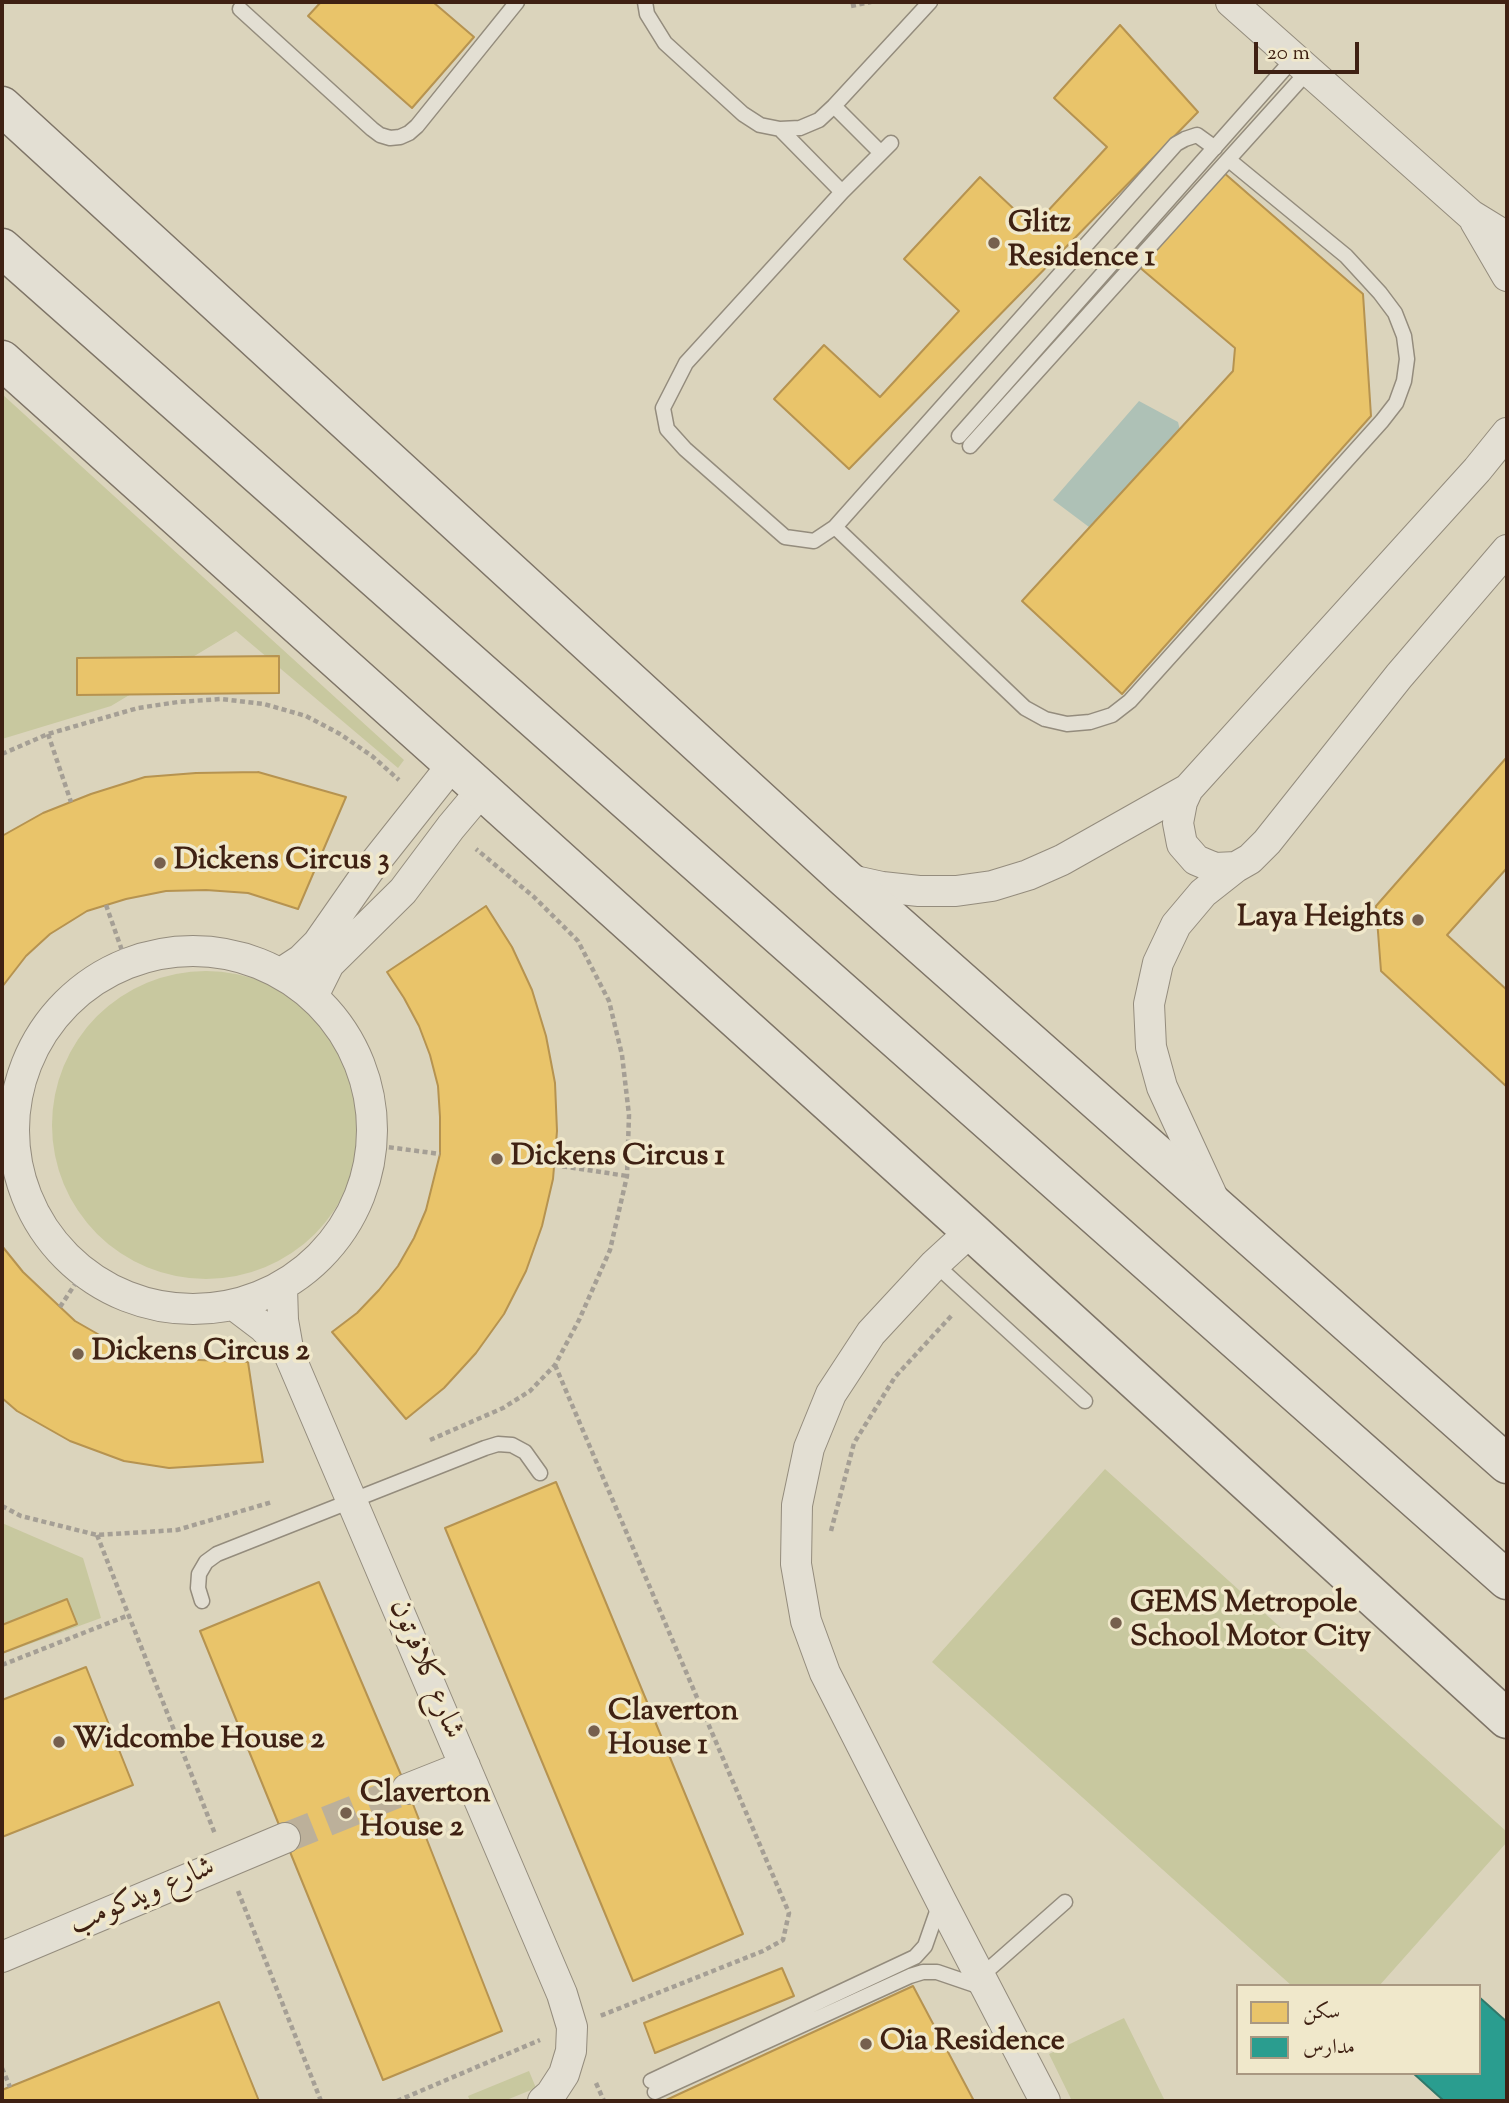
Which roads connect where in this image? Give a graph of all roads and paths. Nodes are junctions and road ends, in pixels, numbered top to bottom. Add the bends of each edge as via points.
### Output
1 (517, 2) edge
2 (871, 2) edge
3 (930, 2) edge
4 (1231, 2) edge
5 (644, 6) edge
6 (851, 6) dead end
7 (240, 9) dead end
8 (1301, 64) junction
9 (2, 106) edge
10 (834, 106) junction
11 (780, 129) junction
12 (1215, 148) junction
13 (1230, 160) junction
14 (842, 192) junction
15 (1471, 215) junction
16 (1507, 237) edge
17 (2, 248) edge
18 (1507, 276) edge
19 (2, 360) edge
20 (1507, 433) edge
21 (835, 527) junction
22 (1507, 550) edge
23 (48, 734) dead end
24 (453, 764) junction
25 (1188, 789) junction
26 (482, 790) junction
27 (71, 802) dead end
28 (1236, 867) junction
29 (846, 878) junction
30 (106, 905) dead end
31 (126, 962) junction
32 (281, 973) junction
33 (313, 996) junction
34 (12, 1076) edge
35 (8, 1122) edge
36 (372, 1146) junction
37 (440, 1154) dead end
38 (554, 1164) dead end
39 (626, 1176) dead end
40 (1217, 1207) junction
41 (971, 1231) junction
42 (935, 1264) junction
43 (83, 1272) junction
44 (282, 1287) junction
45 (970, 1296) junction
46 (234, 1305) junction
47 (60, 1307) dead end
48 (289, 1354) junction
49 (555, 1365) dead end
50 (1085, 1401) dead end
51 (1507, 1464) edge
52 (540, 1473) dead end
53 (352, 1501) junction
54 (97, 1535) dead end
55 (830, 1537) dead end
56 (1507, 1580) edge
57 (202, 1601) dead end
58 (129, 1615) junction
59 (2, 1665) edge
60 (1507, 1719) edge
61 (465, 1766) junction
62 (407, 1789) tunnel mouth
63 (285, 1838) tunnel mouth
64 (226, 1863) junction
65 (941, 1901) junction
66 (1065, 1902) dead end
67 (2, 1957) edge
68 (983, 1983) junction
69 (572, 2027) junction
70 (2, 2068) edge
71 (10, 2087) dead end
72 (321, 2101) edge
73 (397, 2101) edge
74 (543, 2101) edge
75 (1045, 2101) edge

1 - 7 lane via 417,126 390,138 372,129
2 - 6 path
3 - 10 lane
4 - 8 street
5 - 11 lane via 665,43 743,114 760,125
8 - 12 lane
8 - 13 lane
8 - 15 street
9 - 29 main road
10 - 11 lane via 820,120
10 - 14 lane via 886,148
11 - 14 lane
12 - 13 lane via 965,441
12 - 21 lane via 1197,135 1176,144
13 - 21 lane via 1346,256 1380,293 1405,336 1404,381 1381,421 1130,701 1112,715 1067,724 1025,708
14 - 21 lane via 686,363 663,408 667,429 685,449 785,537 814,541
15 - 16 street
15 - 18 street
17 - 56 main road
19 - 24 main road
20 - 25 street
22 - 28 street via 1267,842
23 - 27 path
24 - 26 main road
24 - 32 street via 318,943
25 - 28 street via 1178,823 1182,844 1196,860 1215,868
25 - 29 street via 1062,860 992,886 919,891
26 - 33 street via 403,891 329,964
26 - 41 main road
28 - 40 street via 1203,893 1176,925 1158,963 1149,1004 1151,1047 1162,1087
29 - 40 main road
30 - 31 path
31 - 32 street via 177,950 231,953
31 - 34 street via 81,988 46,1025
32 - 33 street
33 - 36 street via 341,1027 360,1064 371,1104
34 - 35 street
35 - 43 street via 32,1207 53,1242
36 - 37 path
36 - 44 street via 365,1180 334,1241
38 - 39 path
40 - 51 main road
41 - 42 street
41 - 60 main road
42 - 45 lane
42 - 65 street via 871,1333 831,1394 809,1448 797,1505 796,1564 806,1621 825,1673
43 - 46 street via 117,1293 155,1306 194,1310
43 - 47 path
44 - 46 street
44 - 48 street, شارع كلافرتون
45 - 50 lane
45 - 55 path via 895,1377 854,1443
46 - 48 street, شارع كلافرتون
48 - 53 street, شارع كلافرتون
49 - 69 path via 789,1913 783,1940
52 - 53 lane via 525,1452 498,1444
53 - 57 lane via 217,1554 199,1574
53 - 61 street, شارع كلافرتون
54 - 58 path
58 - 59 path
58 - 64 path
61 - 62 street
61 - 69 street, شارع كلافرتون
63 - 64 street, شارع ويدكومب
64 - 67 street, شارع ويدكومب
64 - 72 path
65 - 68 street
65 - 68 lane via 925,1946 915,1956 653,2087 923,1972
66 - 68 lane
68 - 75 street
69 - 73 path
69 - 74 street, شارع كلافرتون via 564,2074
70 - 71 path

